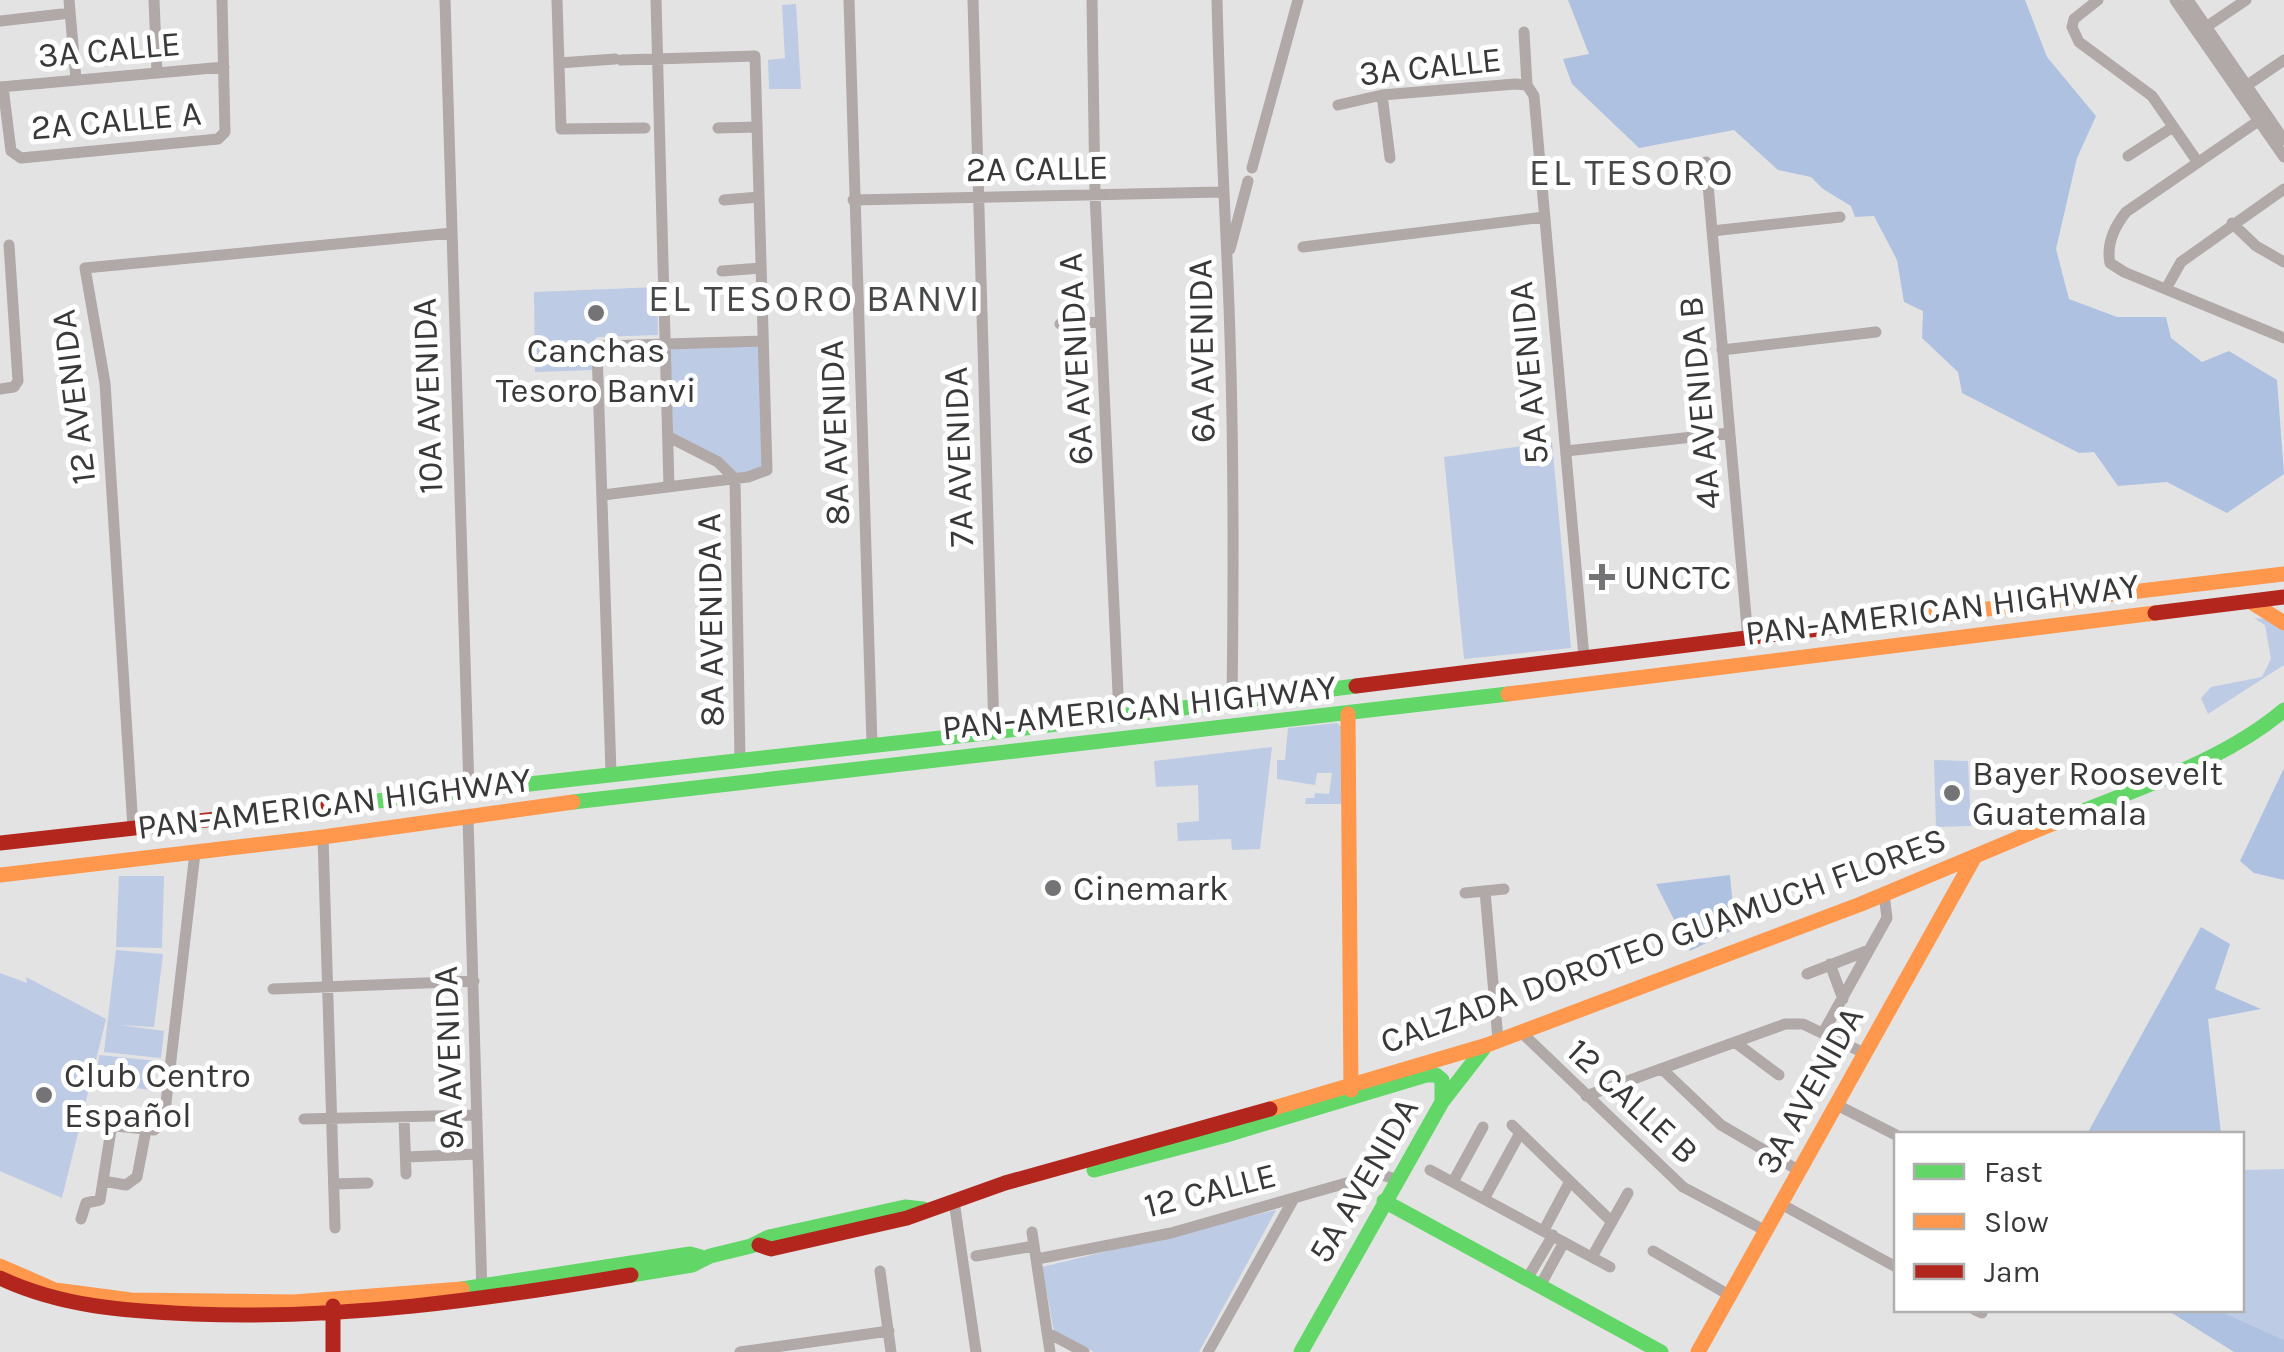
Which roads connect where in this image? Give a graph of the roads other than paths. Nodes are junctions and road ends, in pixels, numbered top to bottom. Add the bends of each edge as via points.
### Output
1 (69, 0) edge
2 (154, 0) edge
3 (222, 0) edge
4 (445, 0) edge
5 (557, 0) edge
6 (656, 0) edge
7 (849, 0) edge
8 (972, 0) edge
9 (1092, 0) edge
10 (1217, 0) edge
11 (1298, 0) edge
12 (2175, 0) edge
13 (2188, 0) edge
14 (2246, 0) edge
15 (2091, 2) edge
16 (62, 14) dead end
17 (0, 20) edge
18 (2206, 27) junction
19 (1524, 32) dead end
20 (658, 59) junction
21 (2284, 60) edge
22 (558, 62) junction
23 (224, 67) junction
24 (157, 72) junction
25 (76, 79) junction
26 (1527, 85) junction
27 (2246, 86) junction
28 (2, 87) edge
29 (1382, 95) junction
30 (1338, 104) dead end
31 (2262, 118) junction
32 (757, 127) junction
33 (2173, 127) junction
34 (645, 128) dead end
35 (718, 128) dead end
36 (2284, 140) edge
37 (2128, 156) dead end
38 (2284, 157) edge
39 (1390, 158) dead end
40 (2197, 161) junction
41 (1706, 162) dead end
42 (2284, 189) edge
43 (1221, 192) junction
44 (1095, 194) junction
45 (978, 196) junction
46 (759, 197) junction
47 (724, 200) dead end
48 (853, 200) junction
49 (1544, 216) junction
50 (1840, 217) dead end
51 (2232, 223) junction
52 (1712, 231) junction
53 (452, 233) junction
54 (8, 244) dead end
55 (1303, 247) dead end
56 (1227, 258) junction
57 (2284, 262) edge
58 (761, 268) junction
59 (722, 271) dead end
60 (2167, 287) junction
61 (1101, 322) junction
62 (1060, 324) dead end
63 (1876, 332) dead end
64 (2284, 338) edge
65 (763, 341) junction
66 (666, 346) junction
67 (1722, 350) junction
68 (0, 388) edge
69 (1729, 434) junction
70 (669, 437) junction
71 (1566, 450) junction
72 (735, 479) junction
73 (670, 487) junction
74 (603, 495) junction
75 (2284, 559) edge
76 (2284, 574) edge
77 (2250, 578) junction
78 (2284, 597) edge
79 (2251, 602) junction
80 (1998, 608) junction
81 (2284, 623) edge
82 (1998, 632) junction
83 (1748, 639) junction
84 (1685, 645) junction
85 (1584, 656) junction
86 (1232, 700) junction
87 (2284, 710) edge
88 (1348, 714) junction
89 (1119, 715) junction
90 (994, 732) junction
91 (1152, 733) junction
92 (872, 744) junction
93 (845, 748) junction
94 (740, 760) junction
95 (611, 773) junction
96 (745, 782) junction
97 (470, 790) junction
98 (599, 798) junction
99 (468, 816) junction
100 (133, 828) junction
101 (323, 837) junction
102 (0, 843) edge
103 (195, 853) junction
104 (1974, 858) junction
105 (0, 875) edge
106 (1926, 876) junction
107 (1504, 888) dead end
108 (1485, 891) junction
109 (1465, 893) dead end
110 (1884, 894) junction
111 (1943, 910) junction
112 (1870, 950) junction
113 (1830, 964) junction
114 (1808, 974) dead end
115 (474, 980) junction
116 (328, 986) junction
117 (274, 988) dead end
118 (1843, 999) junction
119 (1824, 1031) junction
120 (1521, 1032) junction
121 (1493, 1042) junction
122 (1736, 1044) junction
123 (1864, 1053) junction
124 (1662, 1070) junction
125 (1779, 1075) dead end
126 (1351, 1091) junction
127 (1586, 1096) junction
128 (1442, 1102) junction
129 (1835, 1104) junction
130 (477, 1114) junction
131 (404, 1118) junction
132 (332, 1119) junction
133 (304, 1120) dead end
134 (1483, 1127) dead end
135 (146, 1130) junction
136 (1894, 1134) edge
137 (478, 1154) junction
138 (406, 1158) junction
139 (1430, 1170) dead end
140 (1798, 1170) junction
141 (406, 1174) dead end
142 (1396, 1179) junction
143 (103, 1181) junction
144 (1570, 1181) junction
145 (1453, 1182) junction
146 (368, 1183) dead end
147 (334, 1184) junction
148 (1628, 1193) dead end
149 (1484, 1199) junction
150 (1293, 1200) junction
151 (954, 1201) junction
152 (1384, 1201) junction
153 (1780, 1204) junction
154 (81, 1220) dead end
155 (1612, 1222) junction
156 (335, 1228) dead end
157 (1766, 1231) junction
158 (1032, 1232) dead end
159 (1553, 1236) junction
160 (1653, 1251) dead end
161 (1036, 1252) junction
162 (1541, 1254) junction
163 (976, 1256) dead end
164 (1592, 1257) junction
165 (1554, 1261) junction
166 (0, 1266) edge
167 (1894, 1266) edge
168 (1610, 1268) dead end
169 (880, 1271) dead end
170 (0, 1278) edge
171 (1533, 1283) junction
172 (482, 1292) junction
173 (1729, 1295) junction
174 (113, 1303) junction
175 (326, 1308) junction
176 (888, 1331) junction
177 (1048, 1333) junction
178 (749, 1351) edge
179 (325, 1352) edge
180 (333, 1352) edge
181 (740, 1352) edge
182 (891, 1352) edge
183 (976, 1352) edge
184 (1050, 1352) edge
185 (1084, 1352) edge
186 (1208, 1352) edge
187 (1301, 1352) edge
188 (1660, 1352) edge
189 (1698, 1352) edge

1 - 25 street
2 - 24 street
3 - 23 street
4 - 53 street, 10A AVENIDA
5 - 22 street
6 - 20 street
7 - 48 street, 8A AVENIDA
8 - 45 street, 7A AVENIDA
9 - 44 street, 6A AVENIDA A
10 - 43 street, 6A AVENIDA
11 - 56 street
12 - 31 street
13 - 18 street
14 - 18 street
15 - 33 street via 2074,19 2079,42 2152,96
16 - 17 street
18 - 27 street
19 - 26 street, 5A AVENIDA
20 - 22 street
20 - 32 street via 754,56
20 - 66 street
21 - 27 street
22 - 34 street via 563,130
23 - 24 street, 3A CALLE
23 - 28 street, 2A CALLE A via 222,137 60,154 14,156
24 - 25 street, 3A CALLE
25 - 28 street, 3A CALLE
26 - 29 street, 3A CALLE
26 - 49 street, 5A AVENIDA via 1534,96
27 - 31 street
29 - 30 street, 3A CALLE
29 - 39 street
31 - 36 street
31 - 38 street
31 - 40 street
32 - 35 street
32 - 46 street
33 - 37 street
33 - 40 street
40 - 60 street via 2126,212 2112,236 2108,256 2115,268
41 - 52 street, 4A AVENIDA B
42 - 51 street
43 - 44 street, 2A CALLE
43 - 56 street, 6A AVENIDA
44 - 45 street, 2A CALLE
44 - 61 street, 6A AVENIDA A
45 - 48 street, 2A CALLE
45 - 90 street, 7A AVENIDA
46 - 47 street
46 - 58 street
48 - 92 street, 8A AVENIDA
49 - 55 street
49 - 71 street, 5A AVENIDA
50 - 52 street
51 - 57 street
51 - 60 street via 2181,262
52 - 67 street, 4A AVENIDA B
53 - 97 street, 10A AVENIDA
53 - 100 street, 12 AVENIDA via 84,268 105,384
54 - 68 street via 16,385
56 - 86 street, 6A AVENIDA
58 - 59 street
58 - 65 street
60 - 64 street
61 - 62 street
61 - 89 street, 6A AVENIDA A
63 - 67 street
65 - 66 street
65 - 72 street via 767,470
66 - 70 street
66 - 74 street via 597,350
67 - 69 street, 4A AVENIDA B
69 - 71 street
69 - 83 street, 4A AVENIDA B
70 - 72 street via 718,462
70 - 73 street
71 - 85 street, 5A AVENIDA
72 - 73 street
72 - 94 street, 8A AVENIDA A
73 - 74 street
74 - 95 street
75 - 77 main road
76 - 77 main road, PAN-AMERICAN HIGHWAY
77 - 80 main road, PAN-AMERICAN HIGHWAY
78 - 79 main road, PAN-AMERICAN HIGHWAY
79 - 81 main road
79 - 82 main road, PAN-AMERICAN HIGHWAY
80 - 82 main road via 1969,628
80 - 83 main road, PAN-AMERICAN HIGHWAY
82 - 88 main road, PAN-AMERICAN HIGHWAY
83 - 84 main road, PAN-AMERICAN HIGHWAY
84 - 85 main road, PAN-AMERICAN HIGHWAY
84 - 88 main road via 1627,663 1366,694 1352,701
85 - 86 main road, PAN-AMERICAN HIGHWAY
86 - 89 main road, PAN-AMERICAN HIGHWAY
86 - 91 main road via 1222,716 1175,722
87 - 104 main road, CALZADA DOROTEO GUAMUCH FLORES via 2218,753
88 - 91 main road, PAN-AMERICAN HIGHWAY
88 - 126 main road, 5A AVENIDA
89 - 90 main road, PAN-AMERICAN HIGHWAY
90 - 92 main road, PAN-AMERICAN HIGHWAY
91 - 96 main road, PAN-AMERICAN HIGHWAY
92 - 93 main road, PAN-AMERICAN HIGHWAY
93 - 94 main road, PAN-AMERICAN HIGHWAY
93 - 96 main road via 820,759 751,767
94 - 95 main road, PAN-AMERICAN HIGHWAY
94 - 98 main road via 738,770 725,776 622,788
95 - 97 main road, PAN-AMERICAN HIGHWAY
96 - 98 main road, PAN-AMERICAN HIGHWAY
97 - 100 main road, PAN-AMERICAN HIGHWAY
98 - 99 main road, PAN-AMERICAN HIGHWAY
99 - 101 main road, PAN-AMERICAN HIGHWAY
99 - 115 street, 9A AVENIDA
100 - 102 main road, PAN-AMERICAN HIGHWAY
101 - 103 main road, PAN-AMERICAN HIGHWAY
101 - 116 street
103 - 105 main road, PAN-AMERICAN HIGHWAY
103 - 135 street via 164,1120
104 - 106 main road, CALZADA DOROTEO GUAMUCH FLORES
104 - 111 main road, 3A AVENIDA
106 - 110 main road, CALZADA DOROTEO GUAMUCH FLORES
106 - 111 main road via 1943,884
107 - 108 street
108 - 109 street
108 - 121 street
110 - 112 street via 1887,918
110 - 120 main road, CALZADA DOROTEO GUAMUCH FLORES
111 - 123 main road, 3A AVENIDA
112 - 113 street
112 - 118 street
113 - 114 street
113 - 118 street
115 - 116 street
115 - 130 street, 9A AVENIDA
116 - 117 street
116 - 132 street
118 - 119 street
119 - 122 street via 1785,1024
119 - 123 street
120 - 121 main road, CALZADA DOROTEO GUAMUCH FLORES
120 - 127 street, 12 CALLE B
121 - 126 main road, CALZADA DOROTEO GUAMUCH FLORES
121 - 128 main road, 5A AVENIDA
122 - 124 street
122 - 125 street
123 - 129 main road, 3A AVENIDA
124 - 127 street
124 - 140 street via 1720,1126
126 - 128 main road, CALZADA DOROTEO GUAMUCH FLORES via 1430,1074 1442,1080
126 - 151 main road, CALZADA DOROTEO GUAMUCH FLORES
127 - 157 street, 12 CALLE B via 1683,1187
128 - 142 main road, 5A AVENIDA
129 - 136 street
129 - 140 main road, 3A AVENIDA
130 - 131 street
130 - 137 street, 9A AVENIDA
131 - 132 street
131 - 138 street
132 - 133 street
132 - 147 street
134 - 145 street
135 - 143 street via 137,1177 126,1184
135 - 143 street via 111,1130
137 - 138 street
137 - 172 street, 9A AVENIDA
138 - 141 street
139 - 145 street
140 - 153 main road, 3A AVENIDA
142 - 150 street, 12 CALLE via 1378,1174
142 - 152 main road, 5A AVENIDA
143 - 154 street via 100,1200 86,1204
144 - 149 street via 1516,1129
144 - 155 street
144 - 159 street
145 - 149 street
146 - 147 street
147 - 156 street
148 - 155 street
149 - 159 street
150 - 161 street, 12 CALLE via 1170,1232
150 - 186 street
151 - 172 main road, CALZADA DOROTEO GUAMUCH FLORES via 769,1238 692,1264
151 - 183 street
152 - 171 main road
152 - 187 main road, 5A AVENIDA
153 - 157 main road, 3A AVENIDA
153 - 167 street
155 - 164 street
157 - 173 main road, 3A AVENIDA
158 - 161 street
159 - 162 street
159 - 164 street
159 - 165 street
160 - 173 street
161 - 163 street, 12 CALLE
161 - 177 street
162 - 165 street
162 - 171 street
164 - 168 street
165 - 171 street
166 - 174 main road, CALZADA DOROTEO GUAMUCH FLORES via 43,1286
169 - 176 street
170 - 174 main road, CALZADA DOROTEO GUAMUCH FLORES via 46,1298
171 - 188 main road
172 - 175 main road, CALZADA DOROTEO GUAMUCH FLORES
173 - 189 main road, 3A AVENIDA
174 - 175 main road, CALZADA DOROTEO GUAMUCH FLORES
175 - 179 main road
175 - 180 main road
176 - 178 street
176 - 182 street
177 - 184 street
177 - 185 street
178 - 181 street

